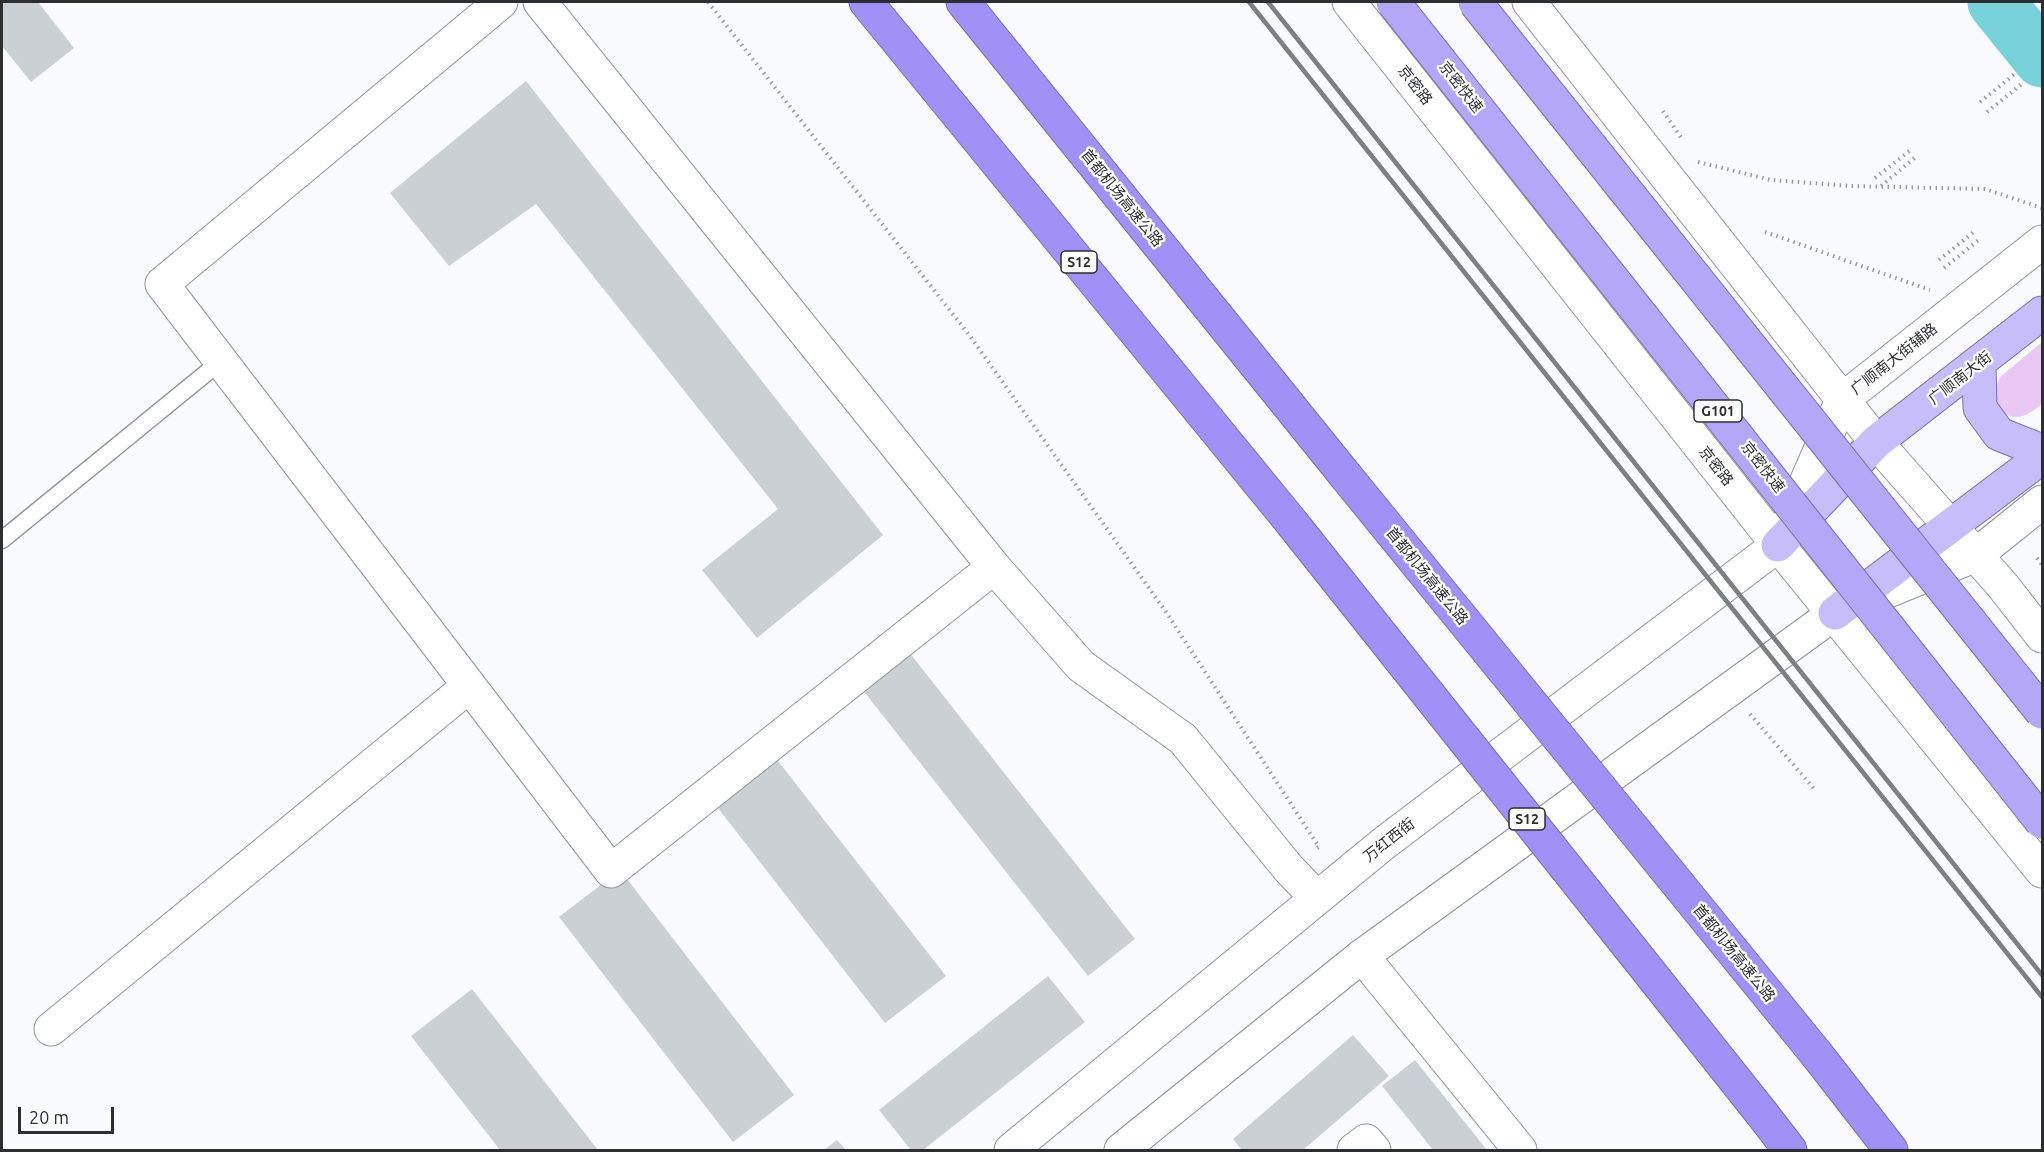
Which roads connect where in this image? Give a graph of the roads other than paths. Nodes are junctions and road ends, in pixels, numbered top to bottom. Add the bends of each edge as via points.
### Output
1 (501, 2) edge
2 (540, 2) edge
3 (866, 2) edge
4 (963, 2) edge
5 (1349, 2) edge
6 (1393, 2) edge
7 (1475, 2) edge
8 (1529, 2) edge
9 (2043, 242) edge
10 (2043, 312) edge
11 (221, 361) junction
12 (1979, 364) junction
13 (1842, 400) junction
14 (1876, 442) junction
15 (2043, 451) edge
16 (2043, 458) edge
17 (2043, 502) edge
18 (1950, 526) junction
19 (2, 540) edge
20 (1778, 545) junction
21 (1976, 555) junction
22 (994, 567) junction
23 (1834, 613) junction
24 (2043, 636) edge
25 (470, 686) junction
26 (2043, 712) edge
27 (2043, 822) edge
28 (2043, 871) edge
29 (1317, 898) junction
30 (1362, 956) junction
31 (51, 1029) dead end
32 (1011, 1150) edge
33 (1121, 1150) edge
34 (1354, 1150) edge
35 (1374, 1150) edge
36 (1520, 1150) edge
37 (1790, 1150) edge
38 (1891, 1150) edge

1 - 11 street via 162,284
2 - 22 street
3 - 37 highway, S12, bridge via 1292,523
4 - 38 highway, 首都机场高速公路, bridge
5 - 20 street, 京密路 / G101
6 - 27 highway, 京密快速 / G101, bridge
7 - 26 highway, bridge
8 - 13 street
9 - 13 street, 广顺南大街辅路
10 - 12 main road, 广顺南大街
11 - 19 lane
11 - 25 street
12 - 14 main road, 广顺南大街
12 - 15 main road via 1980,408 1992,425 1999,434
13 - 14 street
13 - 20 street, 广顺南大街辅路
14 - 18 street
14 - 20 main road, 广顺南大街
16 - 18 main road
17 - 21 street
18 - 21 street
18 - 23 main road
20 - 23 street, 京密路 / G101
20 - 29 street, 万红西街
21 - 23 street
21 - 24 street
22 - 25 street via 611,871
22 - 29 street via 1081,666 1183,739
23 - 28 street, 京密路
23 - 30 street
25 - 31 street
29 - 32 street, 万红西街
30 - 33 street
30 - 36 street
34 - 35 street via 1366,1141

